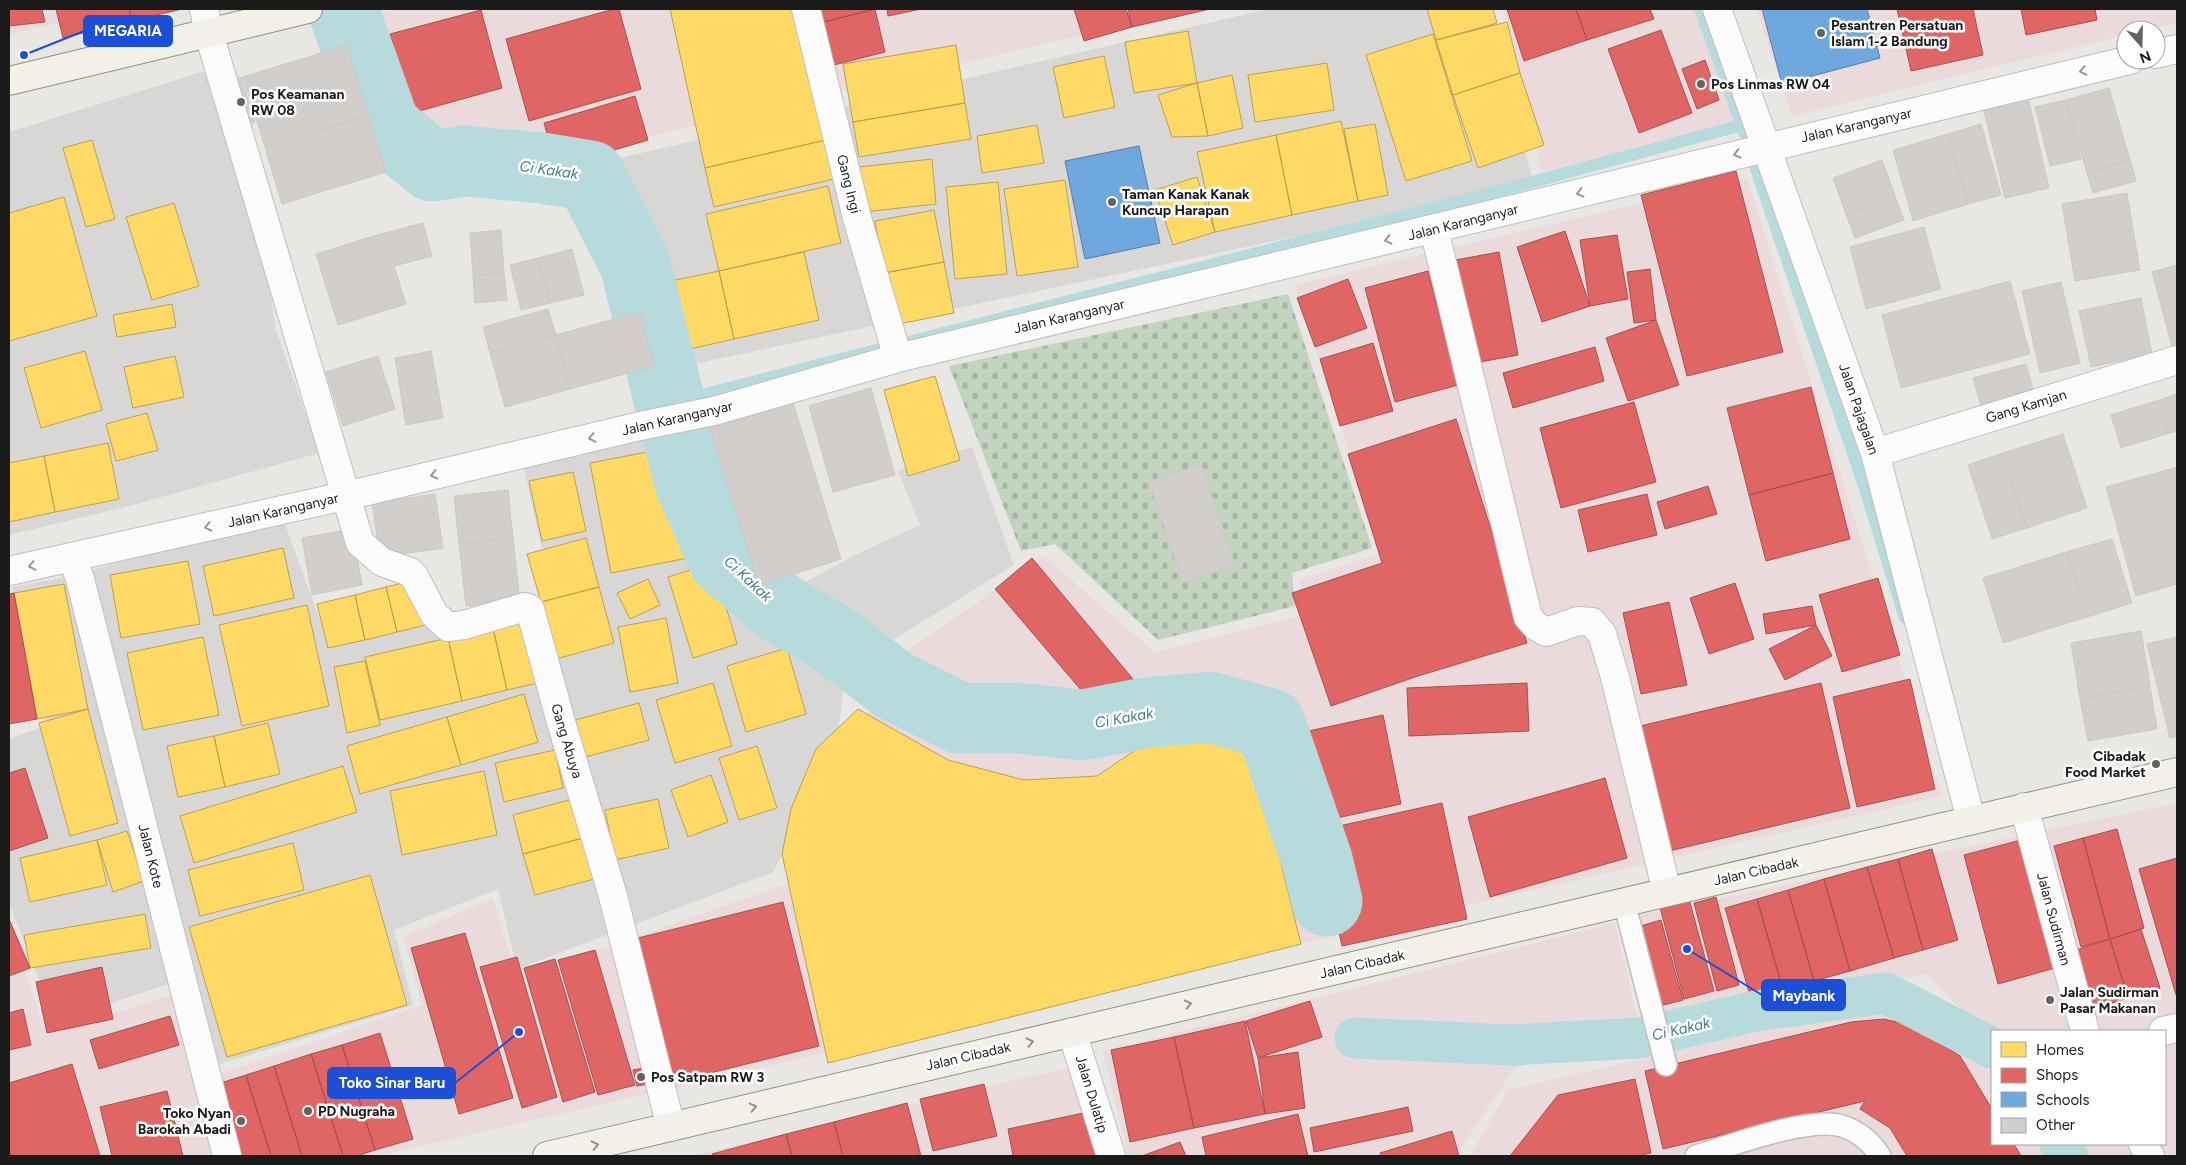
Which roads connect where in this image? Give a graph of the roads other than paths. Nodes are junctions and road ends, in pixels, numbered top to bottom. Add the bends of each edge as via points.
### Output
1 (806, 9) edge
2 (1716, 9) edge
3 (299, 11) edge
4 (207, 21) edge
5 (2116, 63) edge
6 (9, 81) edge
7 (1766, 147) junction
8 (1434, 229) junction
9 (898, 358) junction
10 (2177, 360) edge
11 (1875, 452) junction
12 (346, 495) junction
13 (72, 557) junction
14 (9, 572) edge
15 (2177, 772) edge
16 (2024, 807) junction
17 (1971, 820) junction
18 (1667, 892) junction
19 (1624, 902) junction
20 (2085, 1030) edge
21 (1072, 1032) junction
22 (1666, 1065) dead end
23 (672, 1126) junction
24 (2144, 1145) edge
25 (1691, 1151) edge
26 (227, 1156) edge
27 (547, 1156) edge
28 (1112, 1156) edge
29 (1880, 1156) edge
30 (2150, 1156) edge

1 - 9 street, Gang Ingi via 857,218
2 - 7 street, Jalan Pajagalan
3 - 4 main road
4 - 6 main road
4 - 12 street
5 -> 7 street, Jalan Karanganyar
7 -> 8 street, Jalan Karanganyar
7 - 11 street, Jalan Pajagalan
8 -> 9 street, Jalan Karanganyar
8 - 18 street via 1528,617 1546,632 1578,621 1592,622 1602,634
9 -> 12 street, Jalan Karanganyar via 714,411
10 - 11 street, Gang Kamjan
11 - 17 street, Jalan Pajagalan
12 -> 13 street, Jalan Karanganyar
12 - 23 street, Gang Abuya via 360,543 382,562 410,572 434,614 448,627 525,607 530,609 613,896
13 -> 14 street, Jalan Karanganyar
13 - 26 street, Jalan Kote via 83,589
15 - 16 main road, Jalan Cibadak
16 - 17 main road, Jalan Cibadak
16 - 20 street, Jalan Sudirman
17 - 18 main road, Jalan Cibadak
18 - 19 main road, Jalan Cibadak
21 -> 19 main road, Jalan Cibadak
19 - 22 lane
23 -> 21 main road, Jalan Cibadak
21 - 28 street, Jalan Dulatip
27 -> 23 main road, Jalan Cibadak
24 - 30 street
25 - 29 lane via 1793,1127 1822,1125 1840,1126 1857,1133 1874,1146

